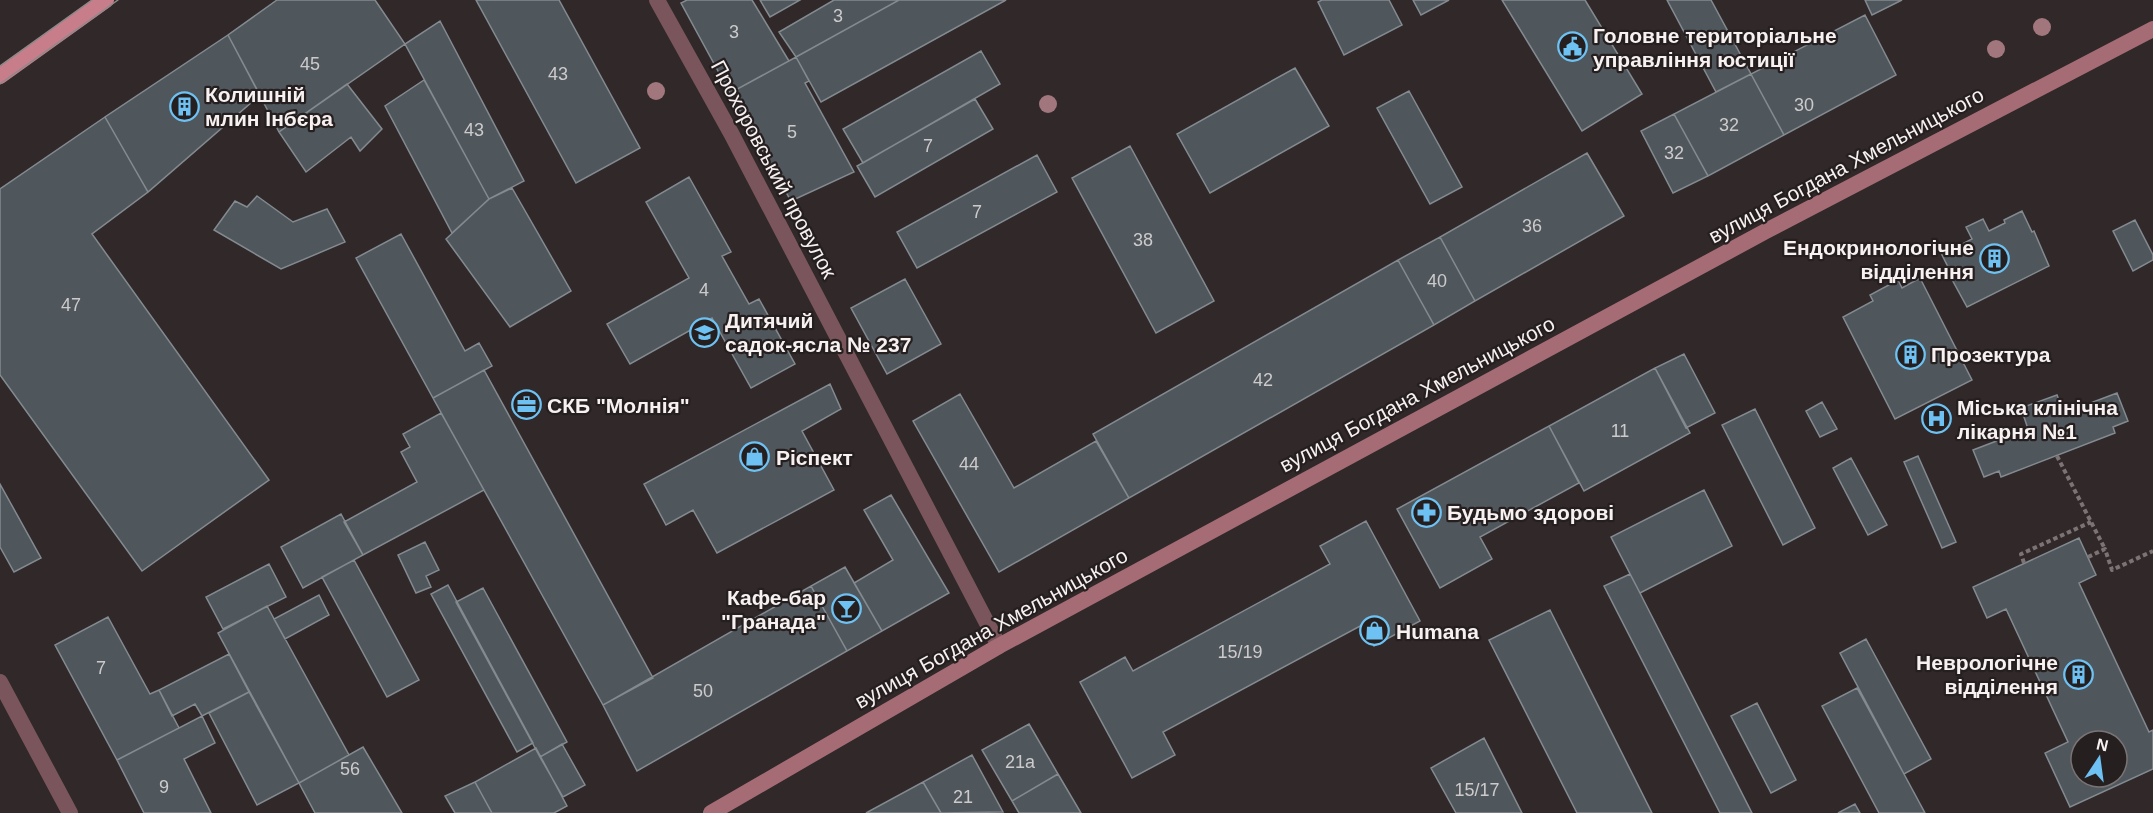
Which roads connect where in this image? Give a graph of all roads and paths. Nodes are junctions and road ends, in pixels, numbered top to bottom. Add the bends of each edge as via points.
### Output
1 (106, 0) edge
2 (657, 0) edge
3 (2153, 29) edge
4 (0, 76) edge
5 (2057, 456) dead end
6 (2091, 522) junction
7 (2105, 549) junction
8 (2153, 551) edge
9 (2088, 557) dead end
10 (2024, 563) dead end
11 (999, 646) junction
12 (0, 682) edge
13 (70, 813) edge
14 (711, 813) edge

1 - 4 main road
2 - 11 street, Прохоровський провулок via 737,144
3 - 11 main road, вулиця Богдана Хмельницького via 1766,231
5 - 6 path
6 - 7 path
6 - 10 path via 2021,554
7 - 8 path via 2112,570
7 - 9 path
11 - 14 main road, вулиця Богдана Хмельницького
12 - 13 street

